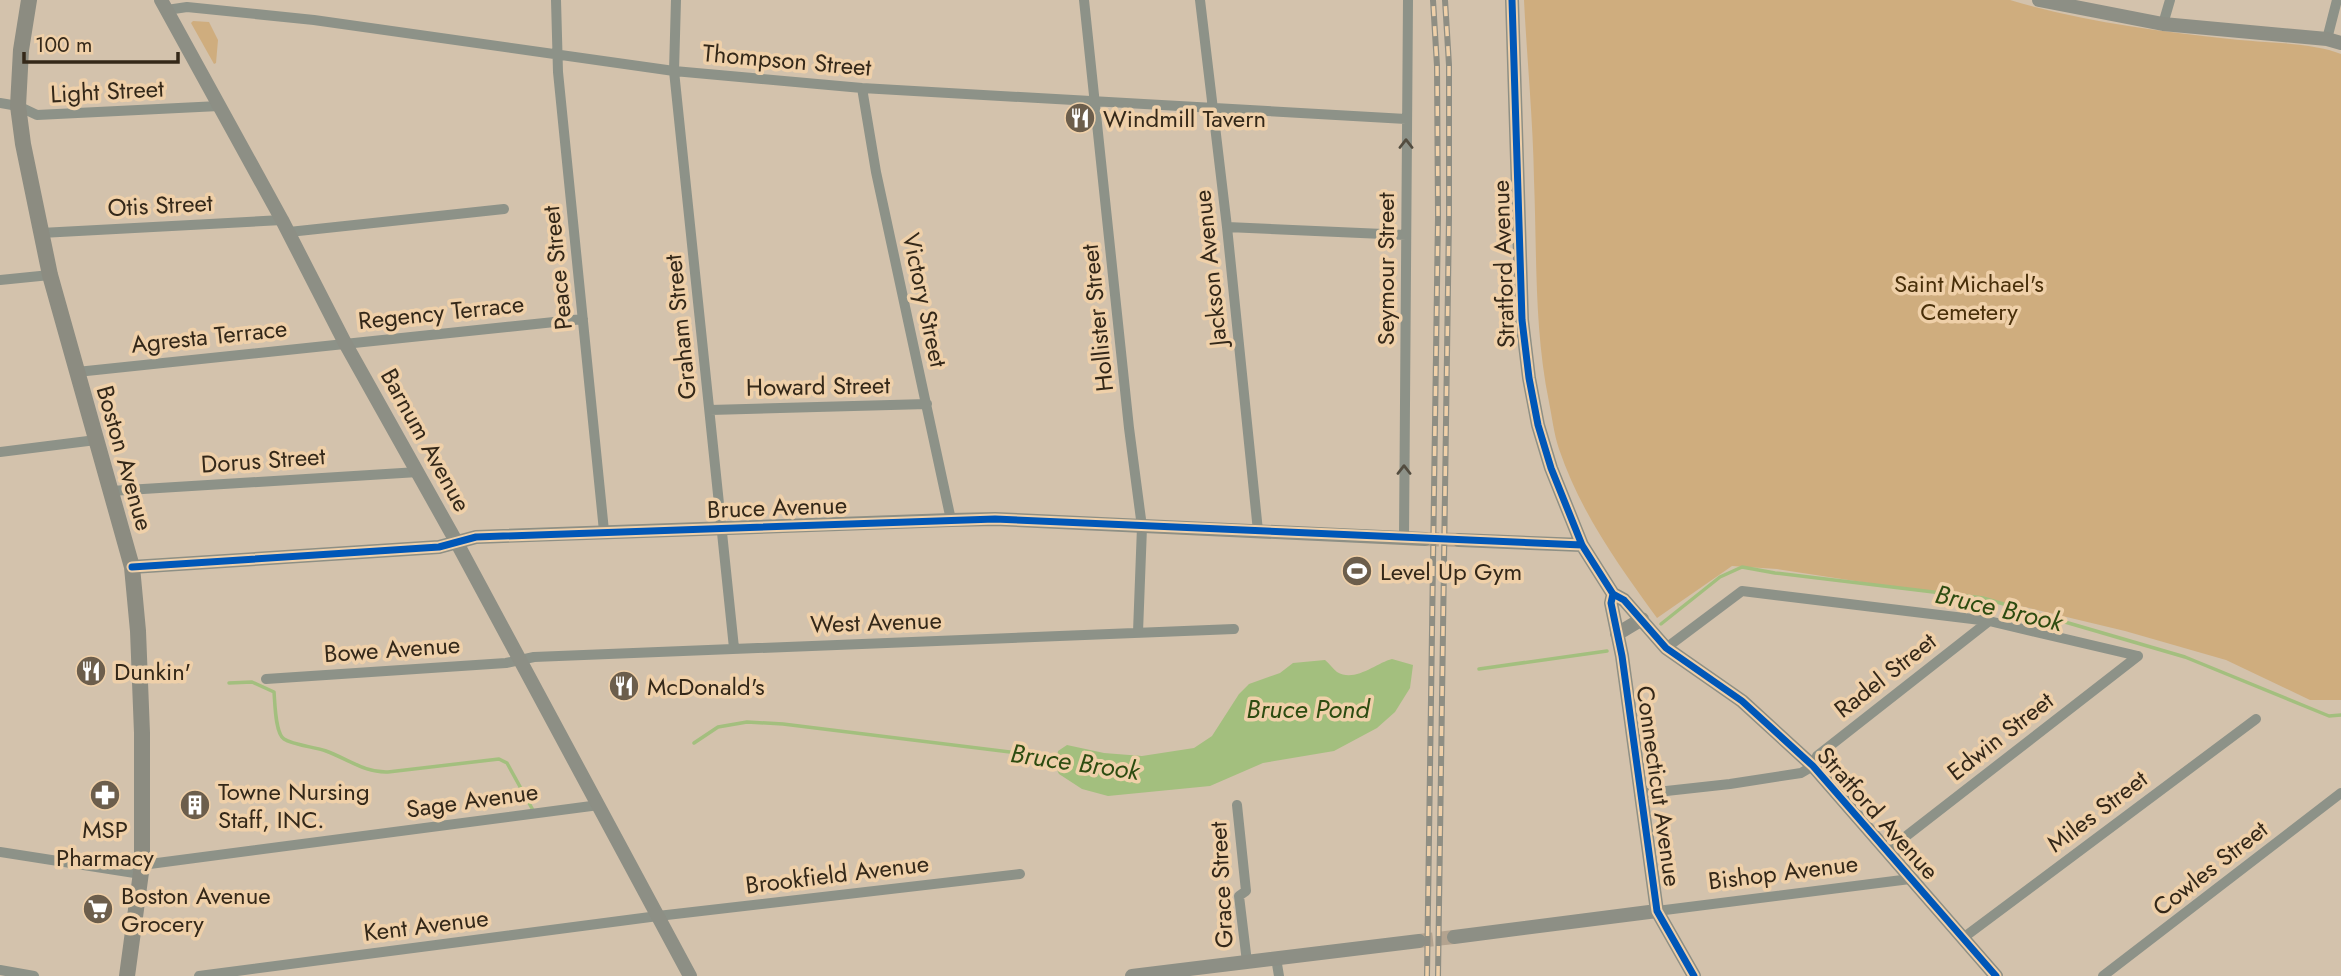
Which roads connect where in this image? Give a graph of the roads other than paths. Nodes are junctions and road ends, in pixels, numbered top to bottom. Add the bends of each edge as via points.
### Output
1 (29, 0) edge
2 (556, 0) edge
3 (676, 0) edge
4 (1084, 0) edge
5 (1200, 0) edge
6 (1408, 0) edge
7 (1512, 0) edge
8 (2170, 0) edge
9 (2337, 0) edge
10 (2044, 1) edge
11 (164, 5) edge
12 (2163, 24) junction
13 (2334, 41) edge
14 (558, 55) junction
15 (674, 71) junction
16 (862, 89) junction
17 (1095, 101) junction
18 (0, 103) edge
19 (19, 106) junction
20 (219, 106) junction
21 (1213, 107) junction
22 (1406, 119) junction
23 (504, 209) dead end
24 (285, 226) junction
25 (1227, 227) junction
26 (41, 233) junction
27 (1406, 235) junction
28 (50, 275) junction
29 (0, 280) edge
30 (583, 319) junction
31 (345, 343) junction
32 (78, 372) junction
33 (927, 404) junction
34 (710, 410) junction
35 (96, 440) junction
36 (0, 452) edge
37 (418, 472) junction
38 (111, 491) junction
39 (951, 520) junction
40 (1142, 527) junction
41 (722, 528) junction
42 (604, 531) junction
43 (1258, 531) junction
44 (1404, 538) junction
45 (1425, 539) tunnel mouth
46 (1459, 540) tunnel mouth
47 (457, 543) junction
48 (1582, 545) junction
49 (132, 567) junction
50 (1613, 594) junction
51 (1642, 619) junction
52 (1989, 621) junction
53 (1234, 629) dead end
54 (1138, 632) junction
55 (1617, 634) junction
56 (1667, 648) junction
57 (734, 649) junction
58 (520, 660) junction
59 (265, 679) dead end
60 (2256, 719) dead end
61 (1813, 766) junction
62 (2341, 793) edge
63 (1639, 794) junction
64 (599, 805) junction
65 (1237, 805) dead end
66 (1887, 850) junction
67 (0, 852) edge
68 (142, 869) junction
69 (1020, 874) dead end
70 (1910, 879) junction
71 (1657, 911) junction
72 (658, 916) junction
73 (1454, 937) tunnel mouth
74 (1963, 938) junction
75 (1419, 941) tunnel mouth
76 (1276, 958) junction
77 (1247, 962) junction
78 (0, 970) edge
79 (34, 976) edge
80 (128, 976) edge
81 (199, 976) edge
82 (690, 976) edge
83 (1132, 976) edge
84 (1279, 976) edge
85 (1694, 976) edge
86 (1996, 976) edge
87 (2104, 976) edge

1 - 19 main road, Boston Avenue
2 - 14 street, Peace Street
3 - 15 street, Graham Street
4 - 17 street, Hollister Street
5 - 21 street, Jackson Avenue
6 - 22 street, Seymour Street
7 - 48 main road, Stratford Avenue via 1525,349 1538,425
8 - 12 street
9 - 13 street
10 - 12 main road
11 - 14 street, Thompson Street via 314,20
11 - 20 main road, Barnum Avenue
12 - 13 main road
14 - 15 street, Thompson Street
14 - 30 street, Peace Street
15 - 16 street, Thompson Street
15 - 34 street, Graham Street
16 - 17 street, Thompson Street
16 - 33 street, Victory Street
17 - 21 street, Thompson Street
17 - 40 street, Hollister Street
18 - 19 street, Light Street
19 - 20 street, Light Street via 37,115
19 - 26 main road, Boston Avenue
20 - 24 main road, Barnum Avenue
21 - 22 street, Thompson Street
21 - 25 street, Jackson Avenue
27 -> 22 street, Seymour Street
23 - 24 street, Otis Street
24 - 26 street, Otis Street
24 - 31 main road, Barnum Avenue
25 - 27 street
25 - 43 street, Jackson Avenue
26 - 28 main road, Boston Avenue
44 -> 27 street, Seymour Street
28 - 29 street
28 - 32 main road, Boston Avenue
30 - 31 street, Regency Terrace
30 - 42 street, Peace Street
31 - 32 street, Agresta Terrace
31 - 37 main road, Barnum Avenue
32 - 35 main road, Boston Avenue
33 - 34 street, Howard Street
33 - 39 street, Victory Street
34 - 41 street, Graham Street
35 - 36 street
35 - 38 main road, Boston Avenue
37 - 38 street, Dorus Street
37 - 47 main road, Barnum Avenue
38 - 49 main road, Boston Avenue
39 - 40 main road, Bruce Avenue
39 - 41 main road, Bruce Avenue
40 - 43 main road, Bruce Avenue
40 - 54 street, Hollister Street
41 - 42 main road, Bruce Avenue
41 - 57 street, Graham Street
42 - 47 main road, Bruce Avenue via 476,537
43 - 44 main road, Bruce Avenue
44 - 45 main road, Bruce Avenue
46 - 48 main road
47 - 49 main road, Bruce Avenue
47 - 58 main road, Barnum Avenue
48 - 50 main road, Stratford Avenue
49 - 68 main road, Boston Avenue via 142,733
50 - 51 main road, Stratford Avenue
50 - 55 main road, Connecticut Avenue
51 - 55 main road
51 - 56 main road, Stratford Avenue
52 - 56 street via 1742,591
52 - 61 street, Radel Street via 1817,756
52 - 66 street, Edwin Street via 2138,656
53 - 54 street, West Avenue
54 - 57 street, West Avenue
55 - 63 main road, Connecticut Avenue
56 - 61 main road, Stratford Avenue via 1742,701
57 - 58 street, West Avenue
58 - 59 street, Bowe Avenue
58 - 64 main road, Barnum Avenue
60 - 74 street, Miles Street
61 - 63 street via 1801,773
61 - 66 main road, Stratford Avenue
62 - 87 street, Cowles Street
63 - 71 main road, Connecticut Avenue
64 - 68 street, Sage Avenue
64 - 72 main road, Barnum Avenue
65 - 77 street, Grace Street via 1246,891 1239,896
66 - 70 main road, Stratford Avenue
67 - 68 street, Sage Avenue
68 - 80 main road, Boston Avenue
69 - 72 street, Brookfield Avenue
70 - 71 street, Bishop Avenue
70 - 74 main road, Stratford Avenue
71 - 73 main road, Bishop Avenue
71 - 85 main road, Connecticut Avenue
72 - 81 street, Kent Avenue
72 - 82 main road, Barnum Avenue
74 - 86 main road, Stratford Avenue
75 - 76 main road
76 - 77 main road
76 - 84 street
77 - 83 main road
78 - 79 street

